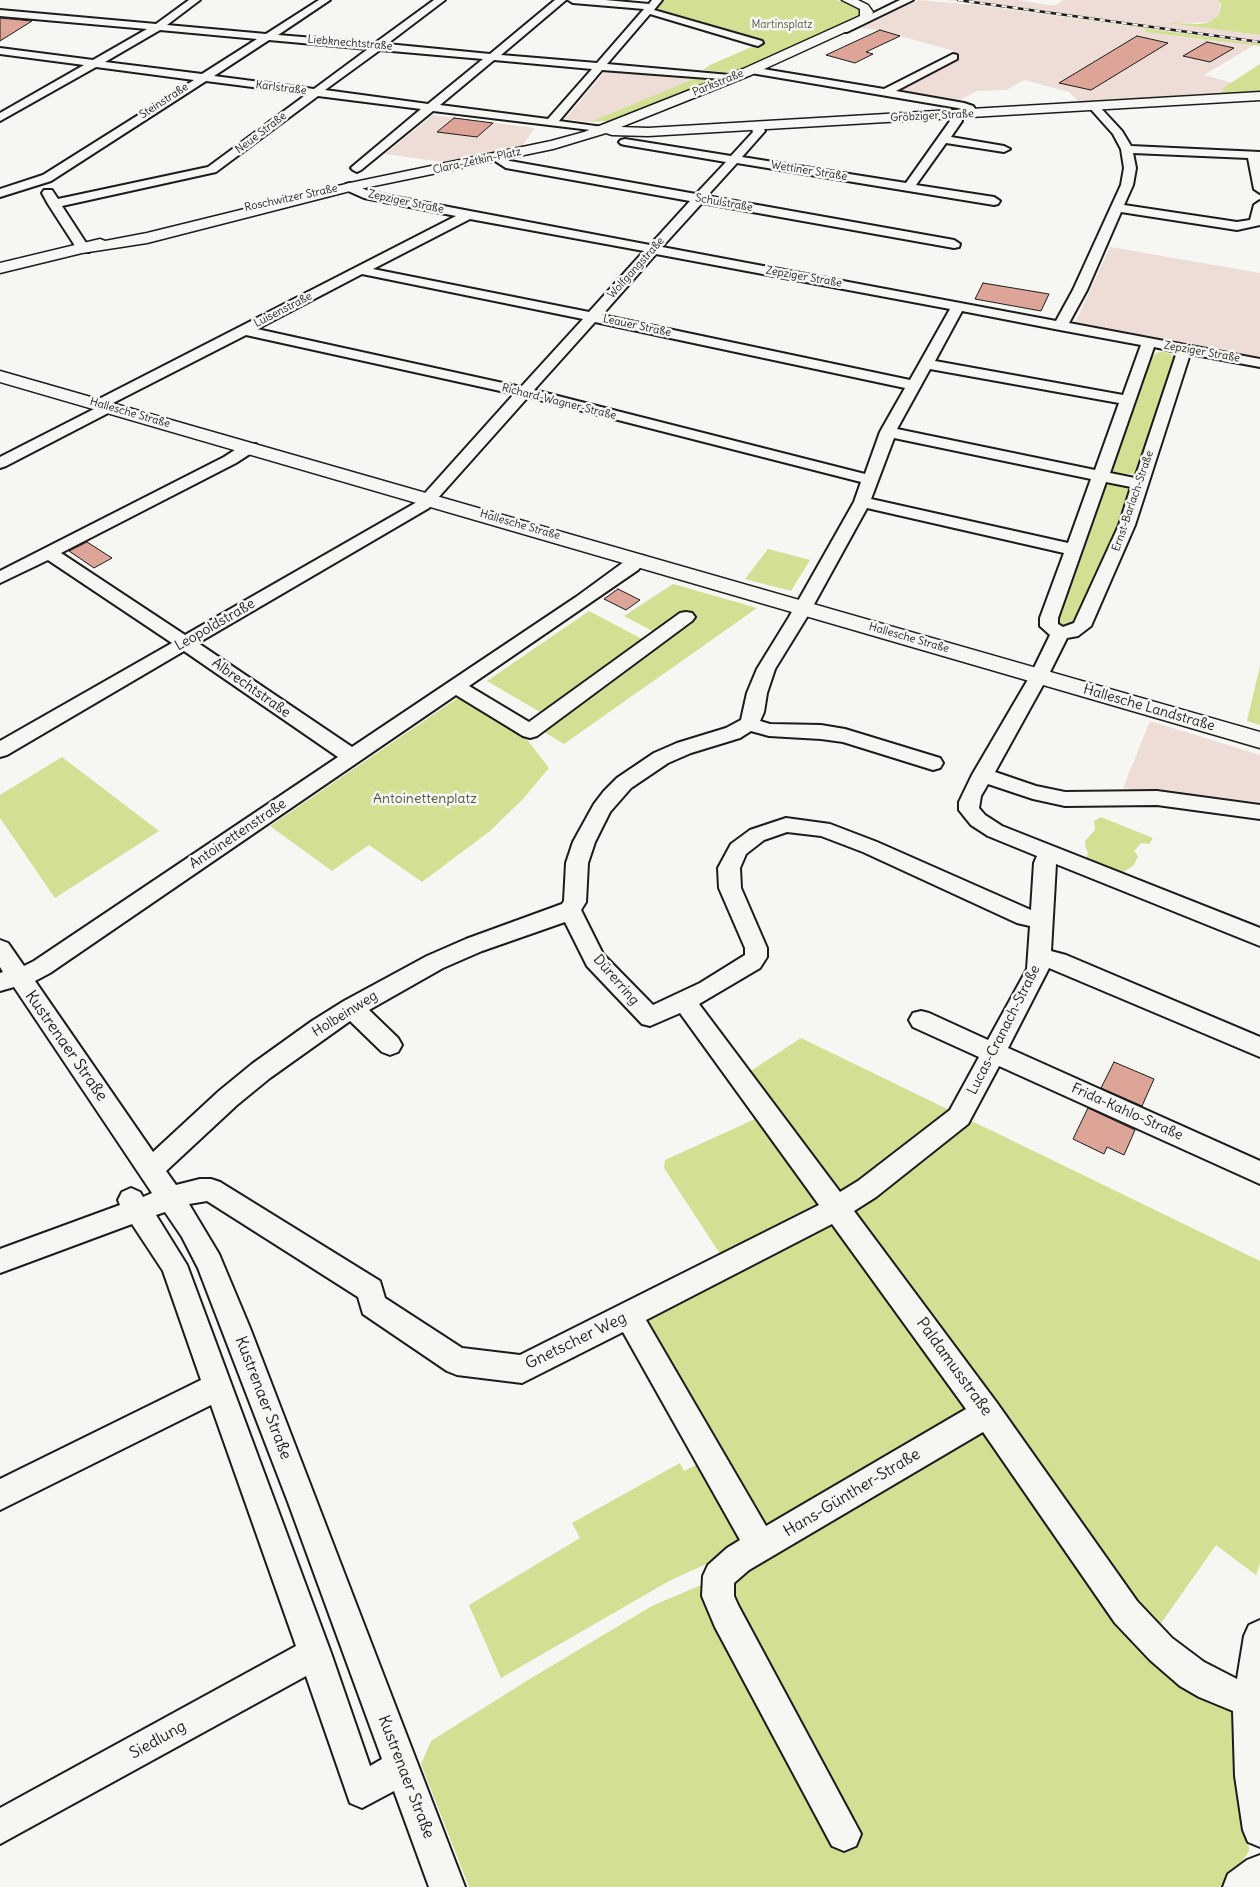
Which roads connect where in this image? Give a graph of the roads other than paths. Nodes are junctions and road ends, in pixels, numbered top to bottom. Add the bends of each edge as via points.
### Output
1 (195, 0) edge
2 (325, 0) edge
3 (440, 0) edge
4 (562, 0) edge
5 (573, 0) edge
6 (848, 0) edge
7 (906, 1) edge
8 (652, 6) edge
9 (864, 7) junction
10 (0, 13) edge
11 (158, 27) junction
12 (832, 33) junction
13 (270, 36) junction
14 (758, 43) dead end
15 (379, 46) junction
16 (0, 51) edge
17 (494, 56) junction
18 (953, 57) dead end
19 (94, 64) junction
20 (600, 66) junction
21 (758, 69) junction
22 (701, 74) junction
23 (202, 78) junction
24 (730, 78) junction
25 (714, 85) junction
26 (316, 92) junction
27 (886, 92) junction
28 (1260, 96) edge
29 (1093, 106) junction
30 (429, 108) junction
31 (973, 113) junction
32 (955, 114) junction
33 (0, 118) edge
34 (556, 123) junction
35 (756, 126) junction
36 (603, 130) junction
37 (944, 139) junction
38 (573, 140) junction
39 (625, 142) dead end
40 (1004, 149) dead end
41 (1126, 149) junction
42 (1256, 155) edge
43 (496, 157) junction
44 (733, 159) junction
45 (357, 168) dead end
46 (38, 182) junction
47 (350, 187) junction
48 (909, 187) junction
49 (1260, 189) edge
50 (0, 193) edge
51 (698, 198) junction
52 (994, 201) dead end
53 (54, 204) junction
54 (1260, 205) edge
55 (1118, 208) junction
56 (467, 215) junction
57 (954, 244) dead end
58 (84, 249) junction
59 (653, 249) junction
60 (0, 268) edge
61 (360, 270) junction
62 (958, 306) junction
63 (592, 316) junction
64 (1060, 326) junction
65 (244, 330) junction
66 (1149, 342) junction
67 (1184, 349) junction
68 (1260, 363) edge
69 (925, 364) junction
70 (0, 376) edge
71 (913, 385) junction
72 (524, 392) junction
73 (1128, 400) junction
74 (105, 406) junction
75 (888, 432) junction
76 (250, 447) junction
77 (0, 463) edge
78 (1100, 475) junction
79 (871, 480) junction
80 (1141, 484) junction
81 (429, 499) junction
82 (862, 502) junction
83 (1075, 550) junction
84 (49, 553) junction
85 (638, 560) junction
86 (0, 578) edge
87 (803, 608) junction
88 (686, 617) dead end
89 (1060, 633) junction
90 (185, 643) junction
91 (1039, 676) junction
92 (456, 687) junction
93 (749, 724) junction
94 (1260, 740) edge
95 (0, 750) edge
96 (353, 757) junction
97 (933, 763) dead end
98 (982, 776) junction
99 (1260, 812) edge
100 (1050, 853) junction
101 (570, 910) junction
102 (1040, 920) junction
103 (1260, 937) edge
104 (0, 949) edge
105 (1040, 957) junction
106 (9, 979) edge
107 (684, 1001) junction
108 (352, 1008) junction
109 (921, 1020) dead end
110 (390, 1045) dead end
111 (1260, 1047) edge
112 (994, 1052) junction
113 (1260, 1173) edge
114 (161, 1184) junction
115 (135, 1206) junction
116 (836, 1209) junction
117 (78, 1226) junction
118 (0, 1244) edge
119 (0, 1261) edge
120 (629, 1316) junction
121 (219, 1386) junction
122 (987, 1413) junction
123 (0, 1495) edge
124 (761, 1547) junction
125 (1260, 1636) edge
126 (315, 1653) junction
127 (1250, 1701) junction
128 (402, 1766) junction
129 (0, 1827) edge
130 (1260, 1830) edge
131 (844, 1834) dead end
132 (1260, 1873) edge
133 (447, 1887) edge
134 (1241, 1887) edge

1 - 11 street
2 - 13 street, Steinstraße
3 - 15 street, Neue Straße
4 - 17 street
5 - 8 street
6 - 9 main road
7 - 9 street, Parkstraße
7 - 12 street, Parkstraße via 836,34
8 - 14 street
8 - 20 street
9 - 12 main road, Parkstraße via 867,12 864,18
10 - 11 street, Liebknechtstraße
11 - 13 street, Liebknechtstraße
11 - 19 street
12 - 21 main road, Parkstraße
13 - 15 street, Liebknechtstraße
13 - 23 street, Steinstraße
15 - 17 street, Liebknechtstraße
15 - 26 street, Neue Straße
16 - 19 street, Karlstraße
17 - 20 street, Liebknechtstraße
17 - 30 street
18 - 27 street
19 - 23 street, Karlstraße
19 - 33 street
20 - 22 street, Liebknechtstraße
20 - 34 street
21 - 24 main road, Parkstraße
21 - 27 street
22 - 24 street, Liebknechtstraße
22 - 25 street via 712,78
23 - 26 street, Karlstraße
23 - 46 street, Steinstraße
24 - 25 main road, Parkstraße
25 - 36 main road, Parkstraße
26 - 30 street, Karlstraße
26 - 53 street, Neue Straße via 212,170
27 - 31 street via 960,105 970,108
28 - 29 main road, Gröbziger Straße
29 - 31 main road, Gröbziger Straße
29 - 41 street via 1118,133
30 - 34 street, Karlstraße
30 - 45 street
31 - 32 main road, Gröbziger Straße
32 - 35 main road, Gröbziger Straße
32 - 37 street via 956,120
34 - 36 street, Karlstraße
34 - 38 street via 572,131
35 - 36 main road, Gröbziger Straße via 643,132
35 - 44 street, Wolfgangstraße via 759,131
36 - 38 main road, Clara-Zetkin-Platz
37 - 40 street
37 - 48 street
38 - 43 main road, Clara-Zetkin-Platz
39 - 44 street, Wettiner Straße
41 - 42 street
41 - 55 street via 1129,174
42 - 49 street
43 - 47 main road, Clara-Zetkin-Platz
43 - 51 street, Schulstraße via 506,164
44 - 48 street, Wettiner Straße
44 - 51 street, Wolfgangstraße
46 - 50 street, Steinstraße
46 - 53 street
47 - 56 street, Zepziger Straße via 368,195
47 - 58 main road, Roschwitzer Straße via 148,238
48 - 52 street, Wettiner Straße
51 - 57 street, Schulstraße
51 - 59 street, Wolfgangstraße
53 - 58 street
54 - 55 street via 1255,223 1237,226
55 - 64 street
56 - 59 street, Zepziger Straße
56 - 61 street, Luisenstraße
58 - 60 main road, Roschwitzer Straße
59 - 62 street, Zepziger Straße
59 - 63 street, Wolfgangstraße
61 - 63 street, Leauer Straße
61 - 65 street, Luisenstraße
62 - 64 street, Zepziger Straße
62 - 69 street
63 - 71 street, Leauer Straße
63 - 72 street, Wolfgangstraße
64 - 66 street, Zepziger Straße
65 - 72 street, Richard-Wagner-Straße
65 - 74 street, Luisenstraße
66 - 67 street, Zepziger Straße
66 - 73 street
67 - 68 street, Zepziger Straße
67 - 80 street, Ernst-Barlach-Straße
69 - 71 street
69 - 73 street via 1067,390 1088,389
70 - 74 main road, Hallesche Straße
71 - 75 street
72 - 79 street, Richard-Wagner-Straße
72 - 81 street, Wolfgangstraße
73 - 78 street
74 - 76 main road, Hallesche Straße
74 - 77 street, Luisenstraße
75 - 78 street
75 - 79 street
76 - 81 main road, Hallesche Straße
76 - 84 street
78 - 80 street
78 - 83 street
79 - 82 street
80 - 89 street, Ernst-Barlach-Straße via 1127,525 1082,626 1072,632
81 - 85 main road, Hallesche Straße
81 - 90 street, Leopoldstraße via 416,510
82 - 83 street
82 - 87 street
83 - 89 street via 1049,618 1049,626
84 - 86 street
84 - 90 street, Albrechtstraße
85 - 87 main road, Hallesche Straße
85 - 92 street, Antoinettenstraße
87 - 91 main road, Hallesche Straße
87 - 93 street via 760,681
88 - 92 street via 530,730
89 - 91 street
90 - 95 street, Leopoldstraße
90 - 96 street, Albrechtstraße
91 - 94 main road, Hallesche Landstraße
91 - 98 street
92 - 96 street, Antoinettenstraße
93 - 97 street via 769,730 845,736
93 - 101 street via 733,733 661,758 610,796 584,842 577,863 575,902
96 - 106 street, Antoinettenstraße via 42,967
98 - 99 street via 1065,799 1157,798
98 - 100 street via 968,802 973,816 995,831
100 - 102 street, Lucas-Cranach-Straße via 1045,863
100 - 103 street
101 - 107 street, Dürerring via 595,960 650,1016
101 - 108 street, Holbeinweg via 442,959
102 - 105 street, Lucas-Cranach-Straße
102 - 107 street, Dürerring via 1025,917 823,829 786,825 756,835 738,849 729,868 730,888 756,948 756,957
104 - 106 street, Kustrenaer Straße
105 - 111 street via 1058,961
105 - 112 street, Lucas-Cranach-Straße via 1038,969
106 - 114 street, Kustrenaer Straße
107 - 116 street, Paldamusstraße
108 - 110 street
108 - 114 street, Holbeinweg via 260,1071 228,1098 168,1155
109 - 112 street, Frida-Kahlo-Straße
112 - 113 street, Frida-Kahlo-Straße
112 - 116 street, Lucas-Cranach-Straße via 959,1117 867,1190
114 - 115 street
114 - 120 street, Gnetscher Weg via 210,1190 370,1290 373,1305 457,1361 522,1369
114 - 128 street, Kustrenaer Straße via 191,1229 236,1328
115 - 117 street
115 - 121 street via 174,1265
116 - 120 street, Gnetscher Weg
116 - 122 street, Paldamusstraße
117 - 118 street
117 - 119 street
120 - 124 street
121 - 123 street
121 - 126 street
122 - 124 street, Hans-Günther-Straße
122 - 127 street, Paldamusstraße via 1143,1632 1192,1674
124 - 131 street, Hans-Günther-Straße via 731,1564 719,1576 718,1596
125 - 127 street
126 - 128 street via 362,1791
126 - 129 street, Siedlung
127 - 130 street via 1252,1776
128 - 133 street, Kustrenaer Straße
132 - 134 street

